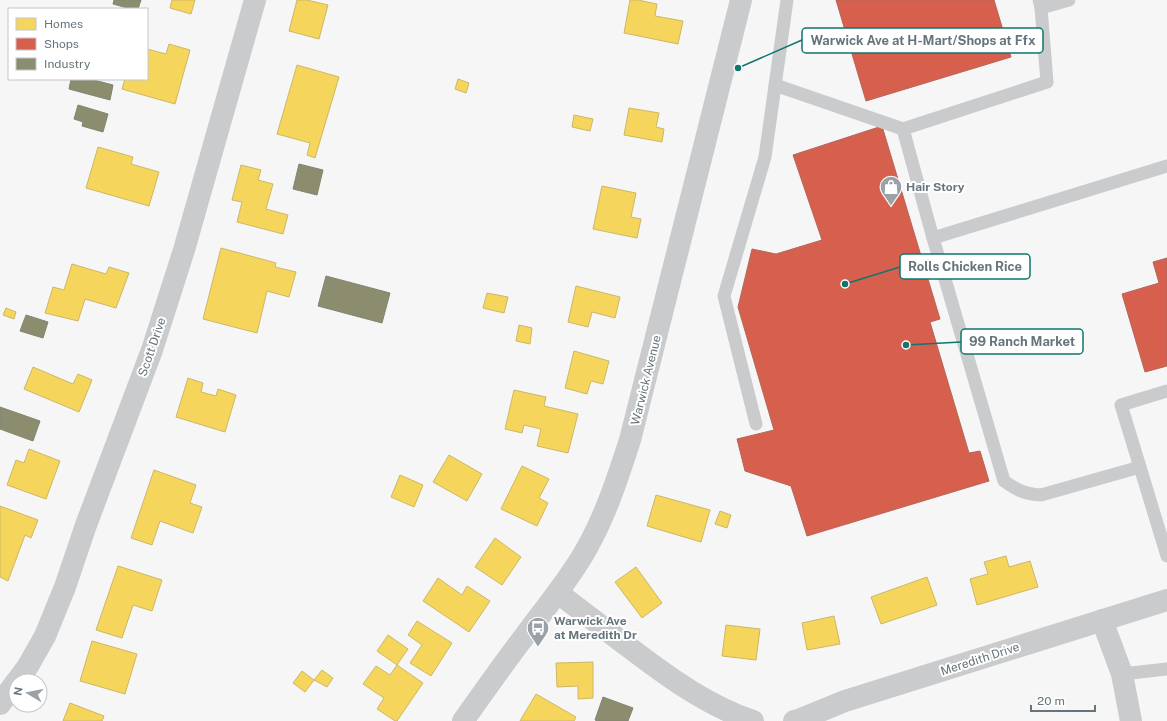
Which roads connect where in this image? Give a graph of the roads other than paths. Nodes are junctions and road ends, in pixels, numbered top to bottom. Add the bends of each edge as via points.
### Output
1 (255, 0) edge
2 (741, 0) edge
3 (787, 0) edge
4 (1069, 0) edge
5 (1040, 4) edge
6 (775, 85) junction
7 (902, 129) junction
8 (1167, 166) edge
9 (933, 238) junction
10 (1167, 391) edge
11 (756, 424) dead end
12 (1140, 467) junction
13 (1167, 556) edge
14 (558, 593) junction
15 (1167, 600) edge
16 (1102, 620) junction
17 (1167, 669) edge
18 (22, 673) edge
19 (1122, 674) junction
20 (8, 692) edge
21 (0, 704) edge
22 (463, 721) edge
23 (753, 721) edge
24 (794, 721) edge
25 (1131, 721) edge

1 - 18 street, Scott Drive via 184,250 152,350 65,587 44,636
2 - 14 street, Warwick Avenue via 630,440 615,487 598,526 587,549
3 - 6 lane
4 - 5 lane
5 - 7 lane via 1047,82
6 - 7 lane
6 - 11 lane via 765,158 724,296
7 - 9 lane
8 - 9 lane
9 - 12 lane via 1004,481 1015,489 1040,495
10 - 12 lane via 1121,405
12 - 13 lane
14 - 22 street, Warwick Avenue
14 - 23 street via 688,690
15 - 16 street, Meredith Drive
16 - 19 street
16 - 24 street, Meredith Drive via 845,701
17 - 19 lane
19 - 25 street
20 - 21 street, Scott Drive

